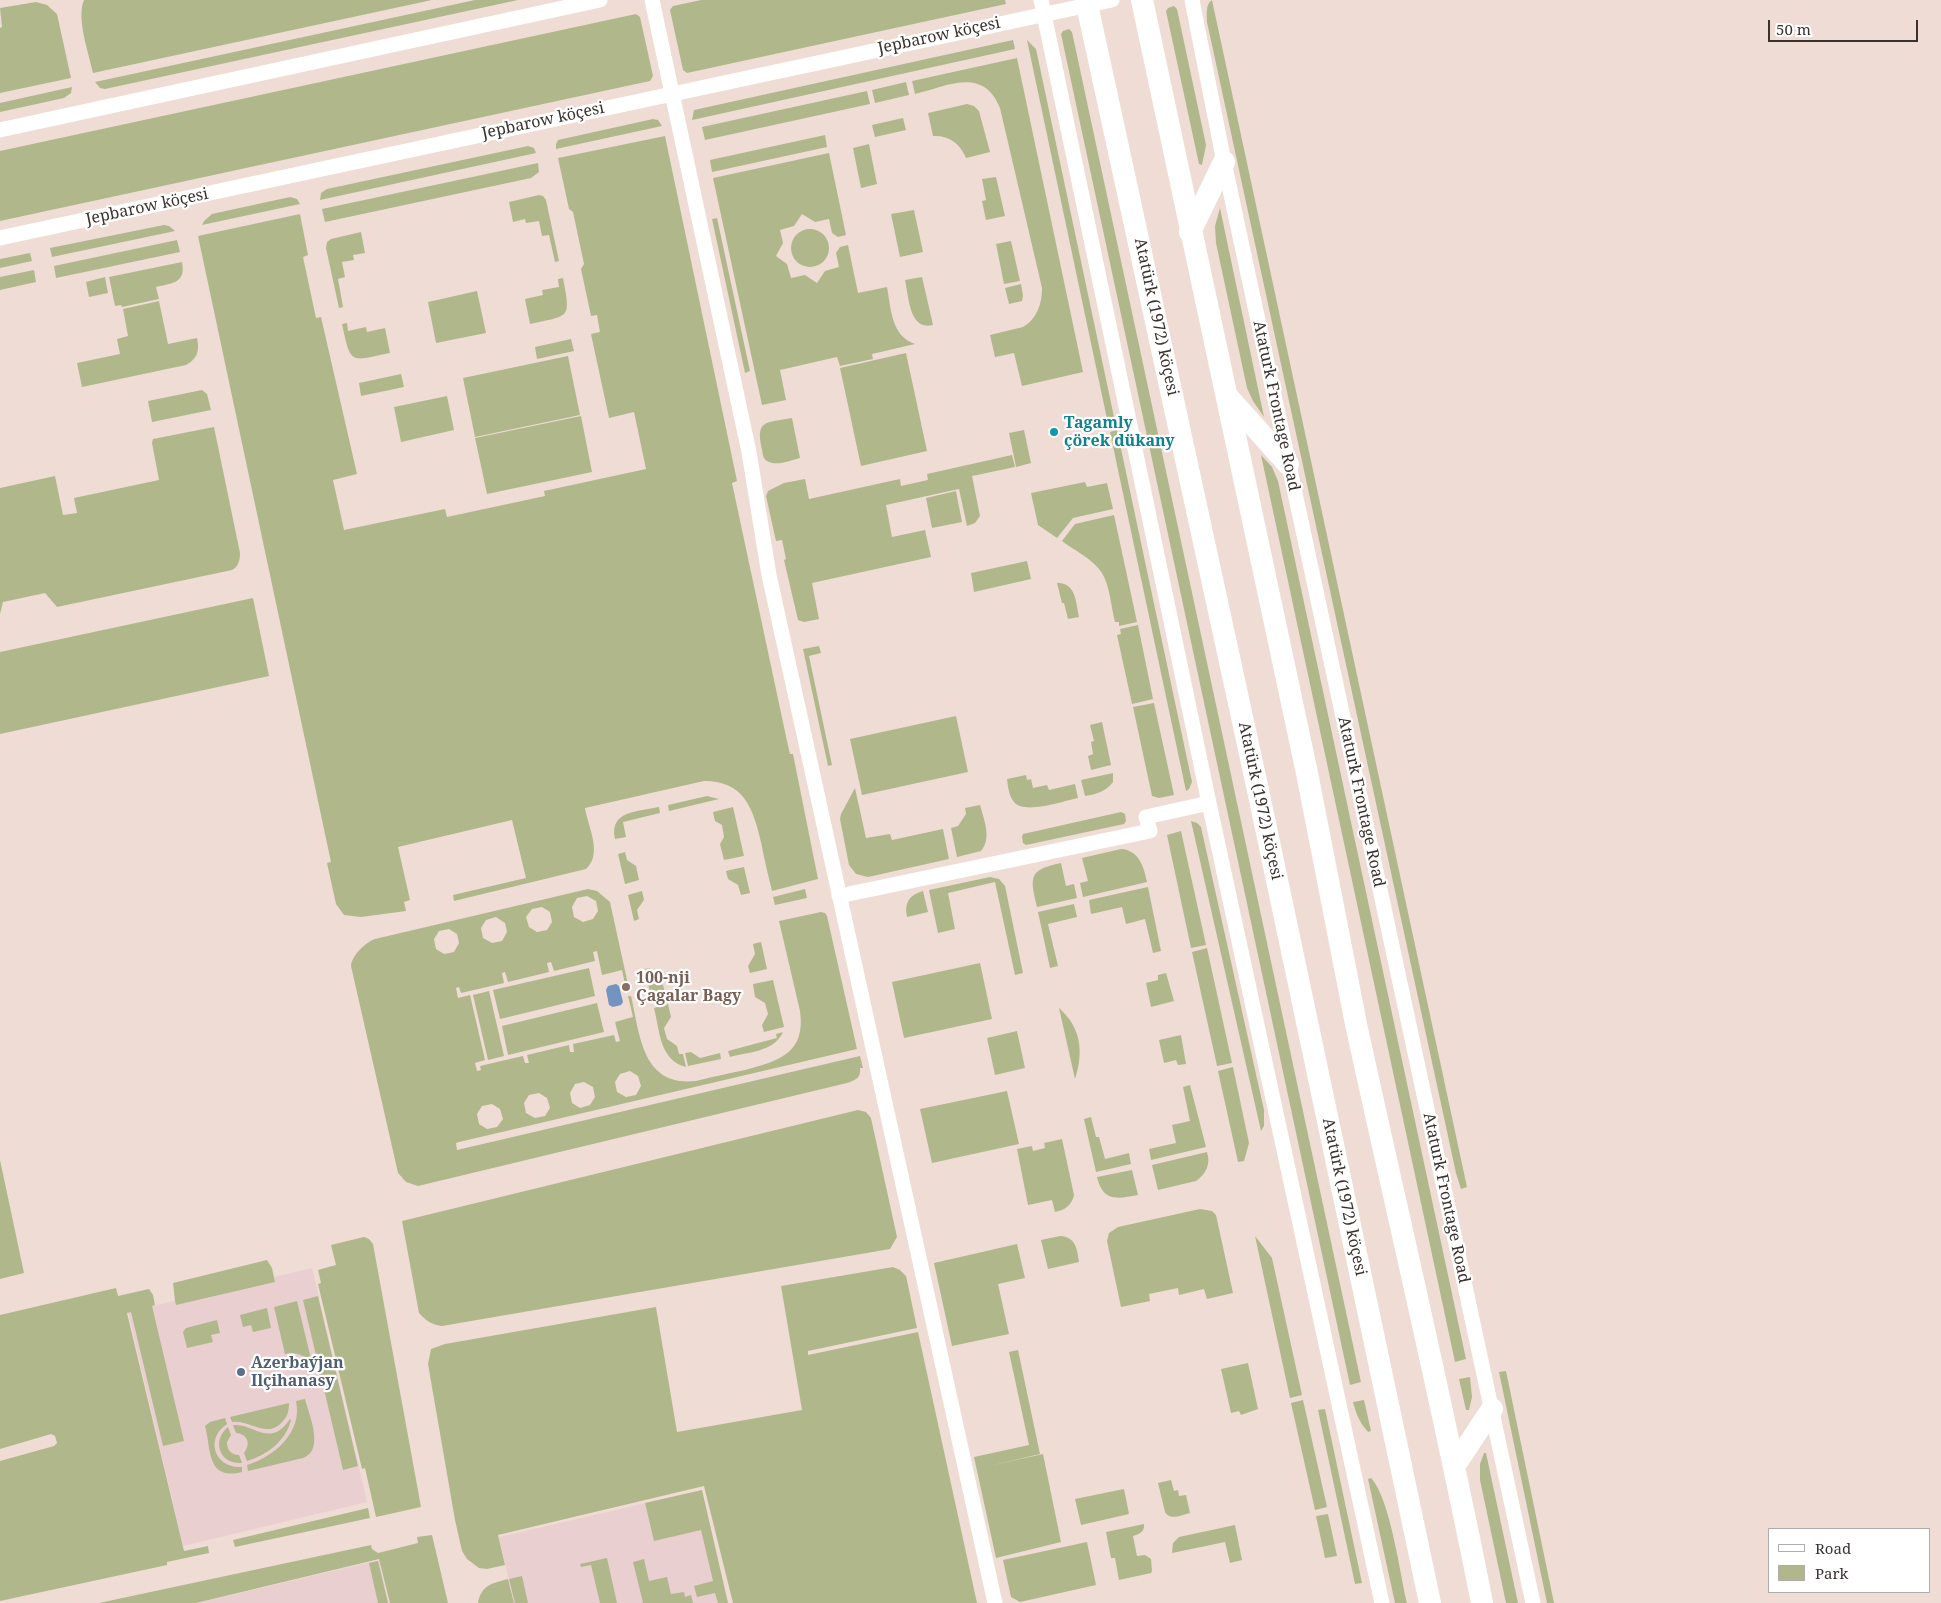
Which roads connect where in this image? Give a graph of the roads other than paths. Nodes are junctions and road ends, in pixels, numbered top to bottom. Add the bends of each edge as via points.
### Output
1 (600, 0) edge
2 (652, 0) edge
3 (1112, 0) edge
4 (1142, 0) edge
5 (1192, 0) edge
6 (1086, 2) edge
7 (1042, 7) edge
8 (672, 94) junction
9 (0, 130) edge
10 (1224, 162) junction
11 (1190, 232) junction
12 (0, 238) edge
13 (1227, 395) junction
14 (1288, 464) junction
15 (1209, 803) junction
16 (839, 896) junction
17 (1492, 1409) junction
18 (1455, 1465) junction
19 (995, 1603) edge
20 (1382, 1603) edge
21 (1430, 1603) edge
22 (1482, 1603) edge
23 (1533, 1603) edge

1 - 9 street
2 - 8 street
3 - 6 street, Jepbarow köçesi
4 - 11 main road
5 - 10 street, Ataturk Frontage Road
6 - 7 street, Jepbarow köçesi
6 - 21 main road, Atatürk (1972) köçesi via 1259,794
7 - 8 street, Jepbarow köçesi
7 - 15 street
8 - 12 street, Jepbarow köçesi
8 - 16 street via 749,452 769,575
10 - 11 main road
10 - 14 street, Ataturk Frontage Road
11 - 13 main road
13 - 14 main road
13 - 18 main road via 1356,1021
14 - 17 street, Ataturk Frontage Road
15 - 16 street via 1146,817 1150,831
15 - 20 street
16 - 19 street
17 - 18 main road
17 - 23 street, Ataturk Frontage Road
18 - 22 main road

